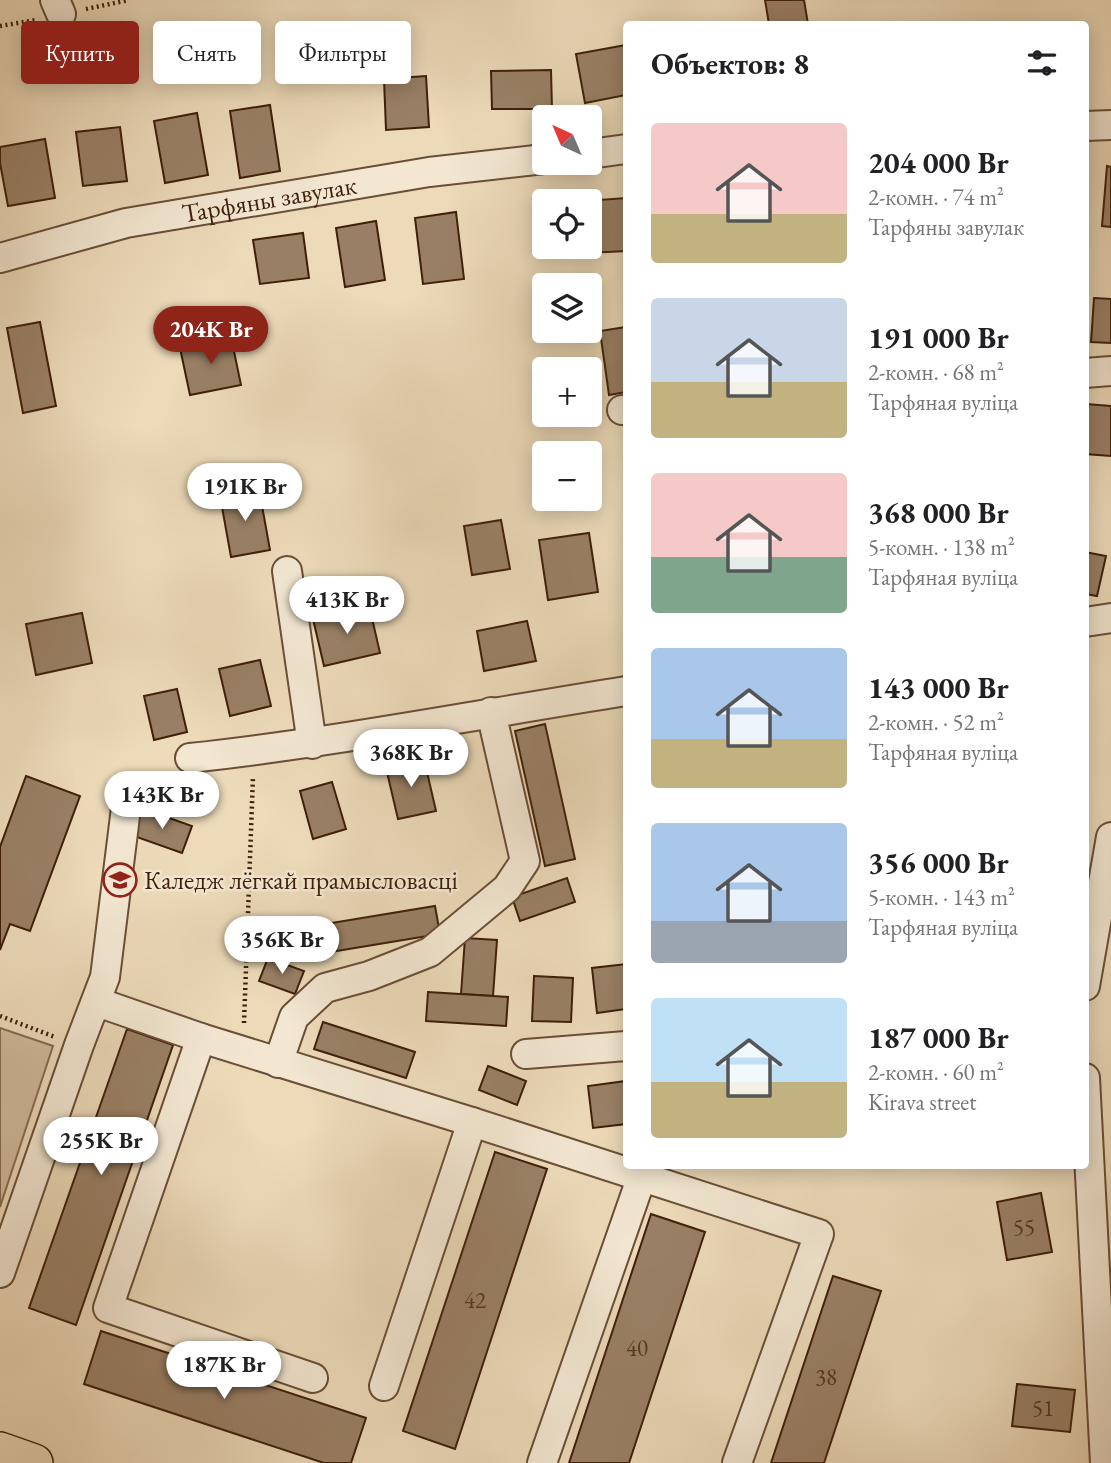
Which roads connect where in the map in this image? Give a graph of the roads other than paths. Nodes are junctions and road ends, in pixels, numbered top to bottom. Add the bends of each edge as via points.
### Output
1 (1111, 125) edge
2 (1089, 126) edge
3 (623, 149) edge
4 (602, 152) edge
5 (532, 160) edge
6 (0, 258) edge
7 (1111, 371) edge
8 (1089, 373) edge
9 (287, 571) dead end
10 (1111, 618) edge
11 (1089, 621) edge
12 (623, 691) edge
13 (491, 712) junction
14 (312, 744) junction
15 (190, 758) dead end
16 (128, 792) dead end
17 (1111, 837) edge
18 (1089, 963) edge
19 (97, 1002) junction
20 (201, 1038) junction
21 (623, 1046) edge
22 (526, 1054) dead end
23 (278, 1063) junction
24 (472, 1122) junction
25 (1089, 1155) edge
26 (642, 1177) junction
27 (682, 1178) edge
28 (0, 1273) edge
29 (313, 1378) dead end
30 (384, 1386) dead end
31 (0, 1451) edge
32 (34, 1463) edge
33 (542, 1463) edge
34 (737, 1463) edge
35 (1105, 1463) edge

1 - 2 street
3 - 4 street
5 - 6 street, Тарфяны завулак via 429,172 126,223
7 - 8 street
9 - 14 street
10 - 11 street
12 - 13 street
13 - 14 street
13 - 23 street via 525,861 507,888 429,951 325,988 294,1017
14 - 15 street
16 - 19 street via 105,977
17 - 18 street
19 - 20 street
19 - 28 street
20 - 23 street
20 - 29 street via 108,1308
21 - 22 street
23 - 24 street
24 - 26 street
24 - 30 street
25 - 35 street
26 - 27 street
26 - 33 street
27 - 34 street via 819,1234
31 - 32 main road

